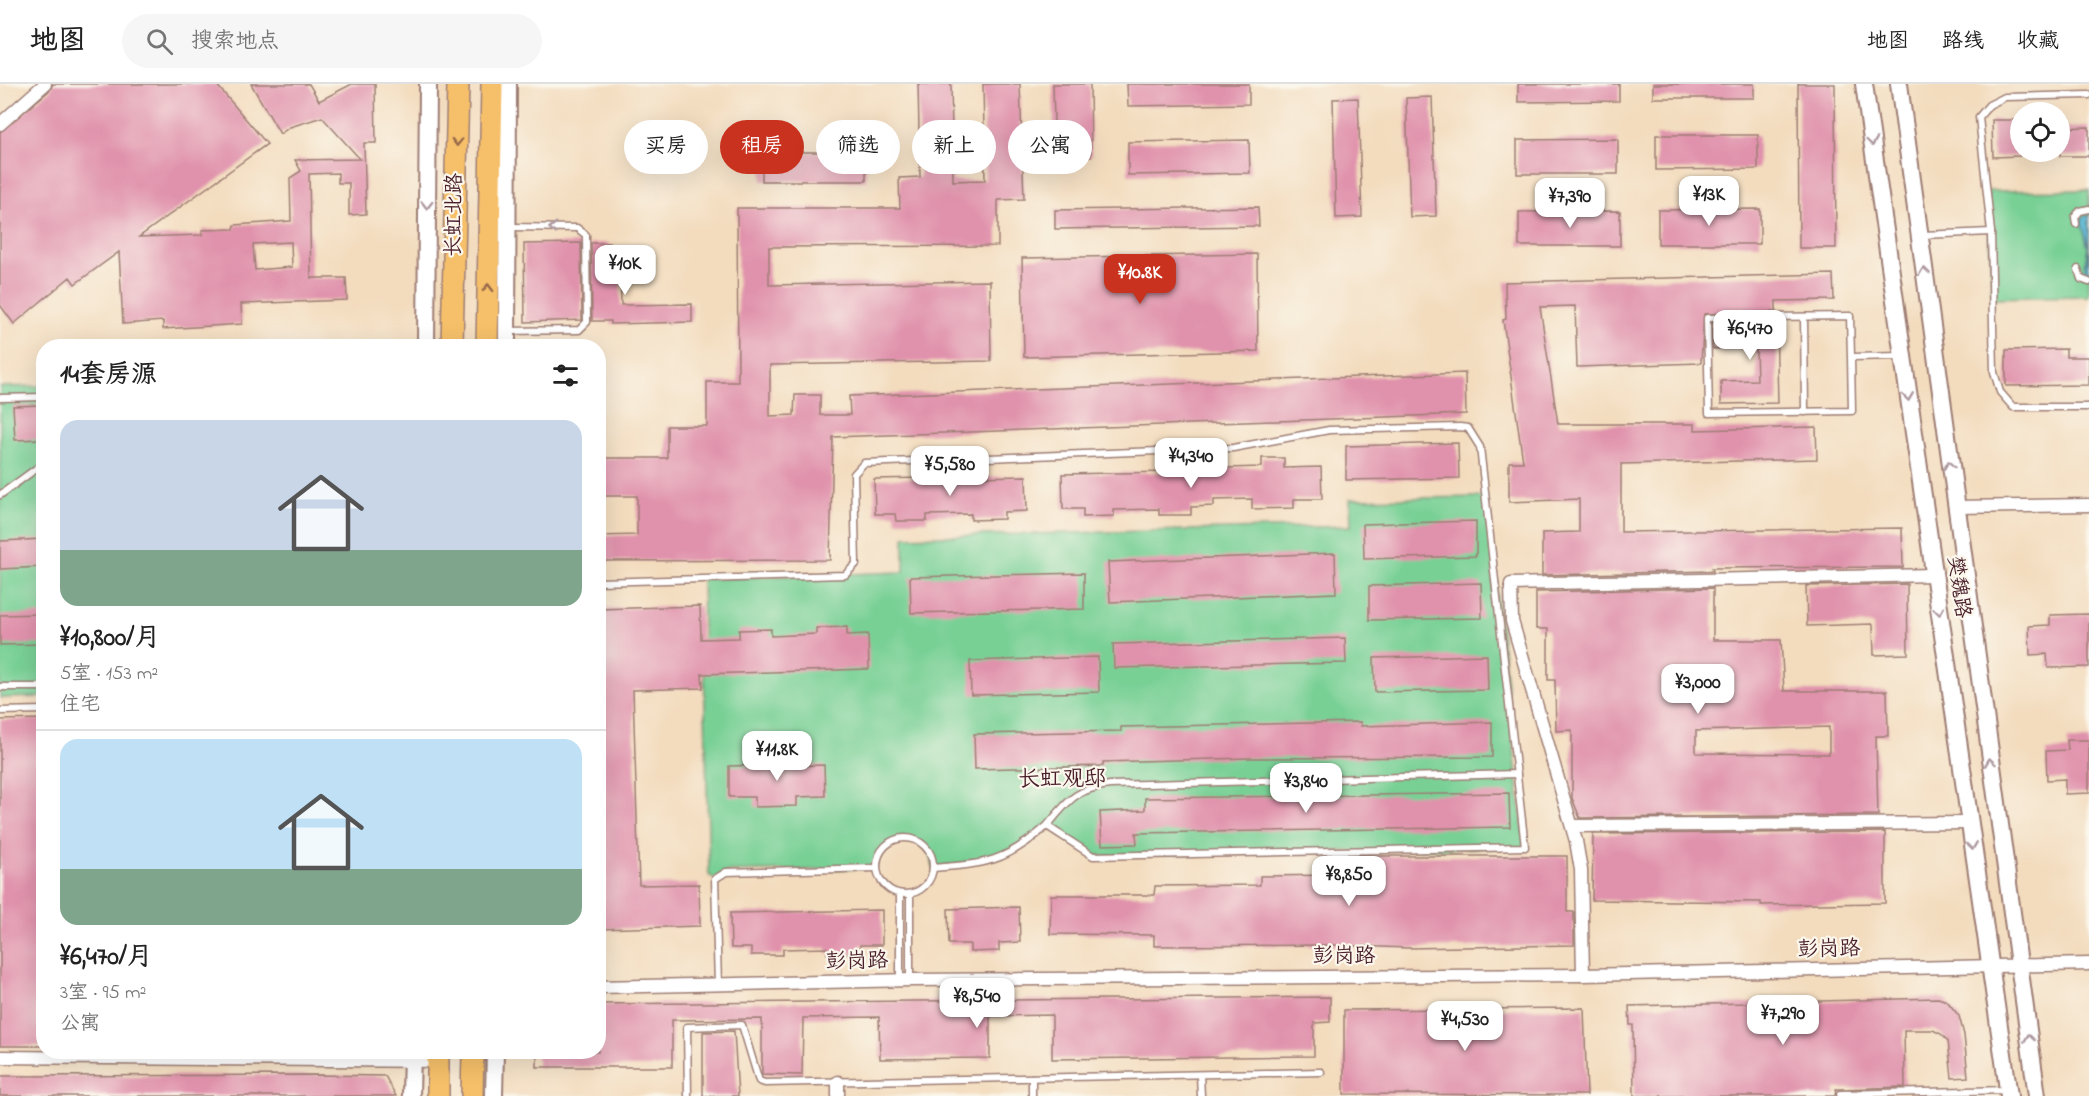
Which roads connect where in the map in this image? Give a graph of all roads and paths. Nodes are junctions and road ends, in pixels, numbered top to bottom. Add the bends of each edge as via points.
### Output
1 (45, 84) edge
2 (428, 84) edge
3 (458, 84) edge
4 (492, 84) edge
5 (508, 84) edge
6 (1864, 84) edge
7 (1899, 84) edge
8 (2089, 95) edge
9 (0, 124) edge
10 (2089, 209) edge
11 (2076, 224) dead end
12 (507, 227) junction
13 (1991, 232) junction
14 (1919, 235) junction
15 (2078, 269) dead end
16 (2089, 282) edge
17 (1804, 317) junction
18 (426, 339) edge
19 (452, 339) edge
20 (487, 339) edge
21 (507, 339) edge
22 (1903, 356) junction
23 (1851, 357) junction
24 (36, 397) edge
25 (0, 398) edge
26 (2089, 407) edge
27 (1805, 412) junction
28 (36, 469) edge
29 (0, 495) edge
30 (2089, 505) edge
31 (1955, 507) junction
32 (1934, 575) junction
33 (606, 582) edge
34 (0, 687) edge
35 (36, 687) edge
36 (36, 710) edge
37 (0, 711) edge
38 (1517, 774) junction
39 (1969, 823) junction
40 (1047, 826) junction
41 (1572, 826) junction
42 (876, 868) junction
43 (933, 868) junction
44 (900, 894) junction
45 (910, 894) junction
46 (2089, 964) edge
47 (1989, 965) junction
48 (2018, 965) junction
49 (1583, 975) junction
50 (905, 980) junction
51 (718, 984) junction
52 (606, 987) edge
53 (36, 1054) edge
54 (0, 1057) edge
55 (412, 1059) edge
56 (438, 1059) edge
57 (473, 1059) edge
58 (495, 1059) edge
59 (1321, 1072) dead end
60 (1200, 1075) junction
61 (1032, 1078) junction
62 (838, 1082) junction
63 (2008, 1093) edge
64 (1840, 1094) dead end
65 (411, 1096) edge
66 (438, 1096) edge
67 (472, 1096) edge
68 (494, 1096) edge
69 (688, 1096) edge
70 (838, 1096) edge
71 (1032, 1096) edge
72 (1200, 1096) edge
73 (2037, 1096) edge

1 - 9 street
2 -> 18 street
3 -> 19 highway, 长虹北路
20 -> 4 highway, 长虹北路
5 - 12 street
6 -> 22 street, 樊魏路
7 - 14 street, 樊魏路
8 - 13 lane via 2005,97 1989,105 1979,117
10 - 11 lane via 2080,211 2075,217
12 - 21 street
21 -> 12 lane via 579,330 587,322 586,235 577,228
13 - 14 lane
13 - 26 lane via 1994,372 2000,392 2013,407
31 -> 14 street, 樊魏路
15 - 16 lane via 2081,279
17 - 23 lane via 1850,316
17 - 27 lane
17 - 27 lane via 1707,318 1708,413
22 - 23 lane
22 -> 32 street, 樊魏路
23 - 27 lane via 1852,411
24 - 25 lane
28 - 29 lane
30 - 31 street
48 -> 31 street, 樊魏路
32 -> 39 street, 樊魏路
32 - 41 street via 1511,584 1512,621
33 - 38 lane via 845,575 856,564 854,474 864,463 1233,448 1329,430 1468,428 1480,447
34 - 35 lane
36 - 37 lane
38 - 40 lane via 1110,785 1087,788 1071,797
38 - 40 lane via 1525,847 1093,856
39 - 41 street
39 -> 47 street, 樊魏路
40 - 43 lane via 1007,855 983,864
41 - 49 street via 1581,870
42 - 43 lane via 881,850 904,837 922,843
42 - 44 lane via 884,885
42 - 51 lane via 726,872 715,879
43 - 45 lane via 926,885
44 - 45 lane
44 - 50 lane
45 - 50 lane
46 - 48 street, 彭岗路
47 - 48 street, 彭岗路
47 - 49 street, 彭岗路
47 - 63 street, 樊魏路
73 -> 48 street, 樊魏路
49 - 50 street, 彭岗路
50 - 51 street, 彭岗路
51 - 52 street, 彭岗路
53 - 54 street
55 - 65 street
56 - 66 highway
57 - 67 highway
58 - 68 street
59 - 60 lane
60 - 61 lane
60 - 72 lane
61 - 62 lane
61 - 71 lane
62 - 69 lane via 759,1081 742,1025 687,1027
62 - 70 street
63 - 64 lane

